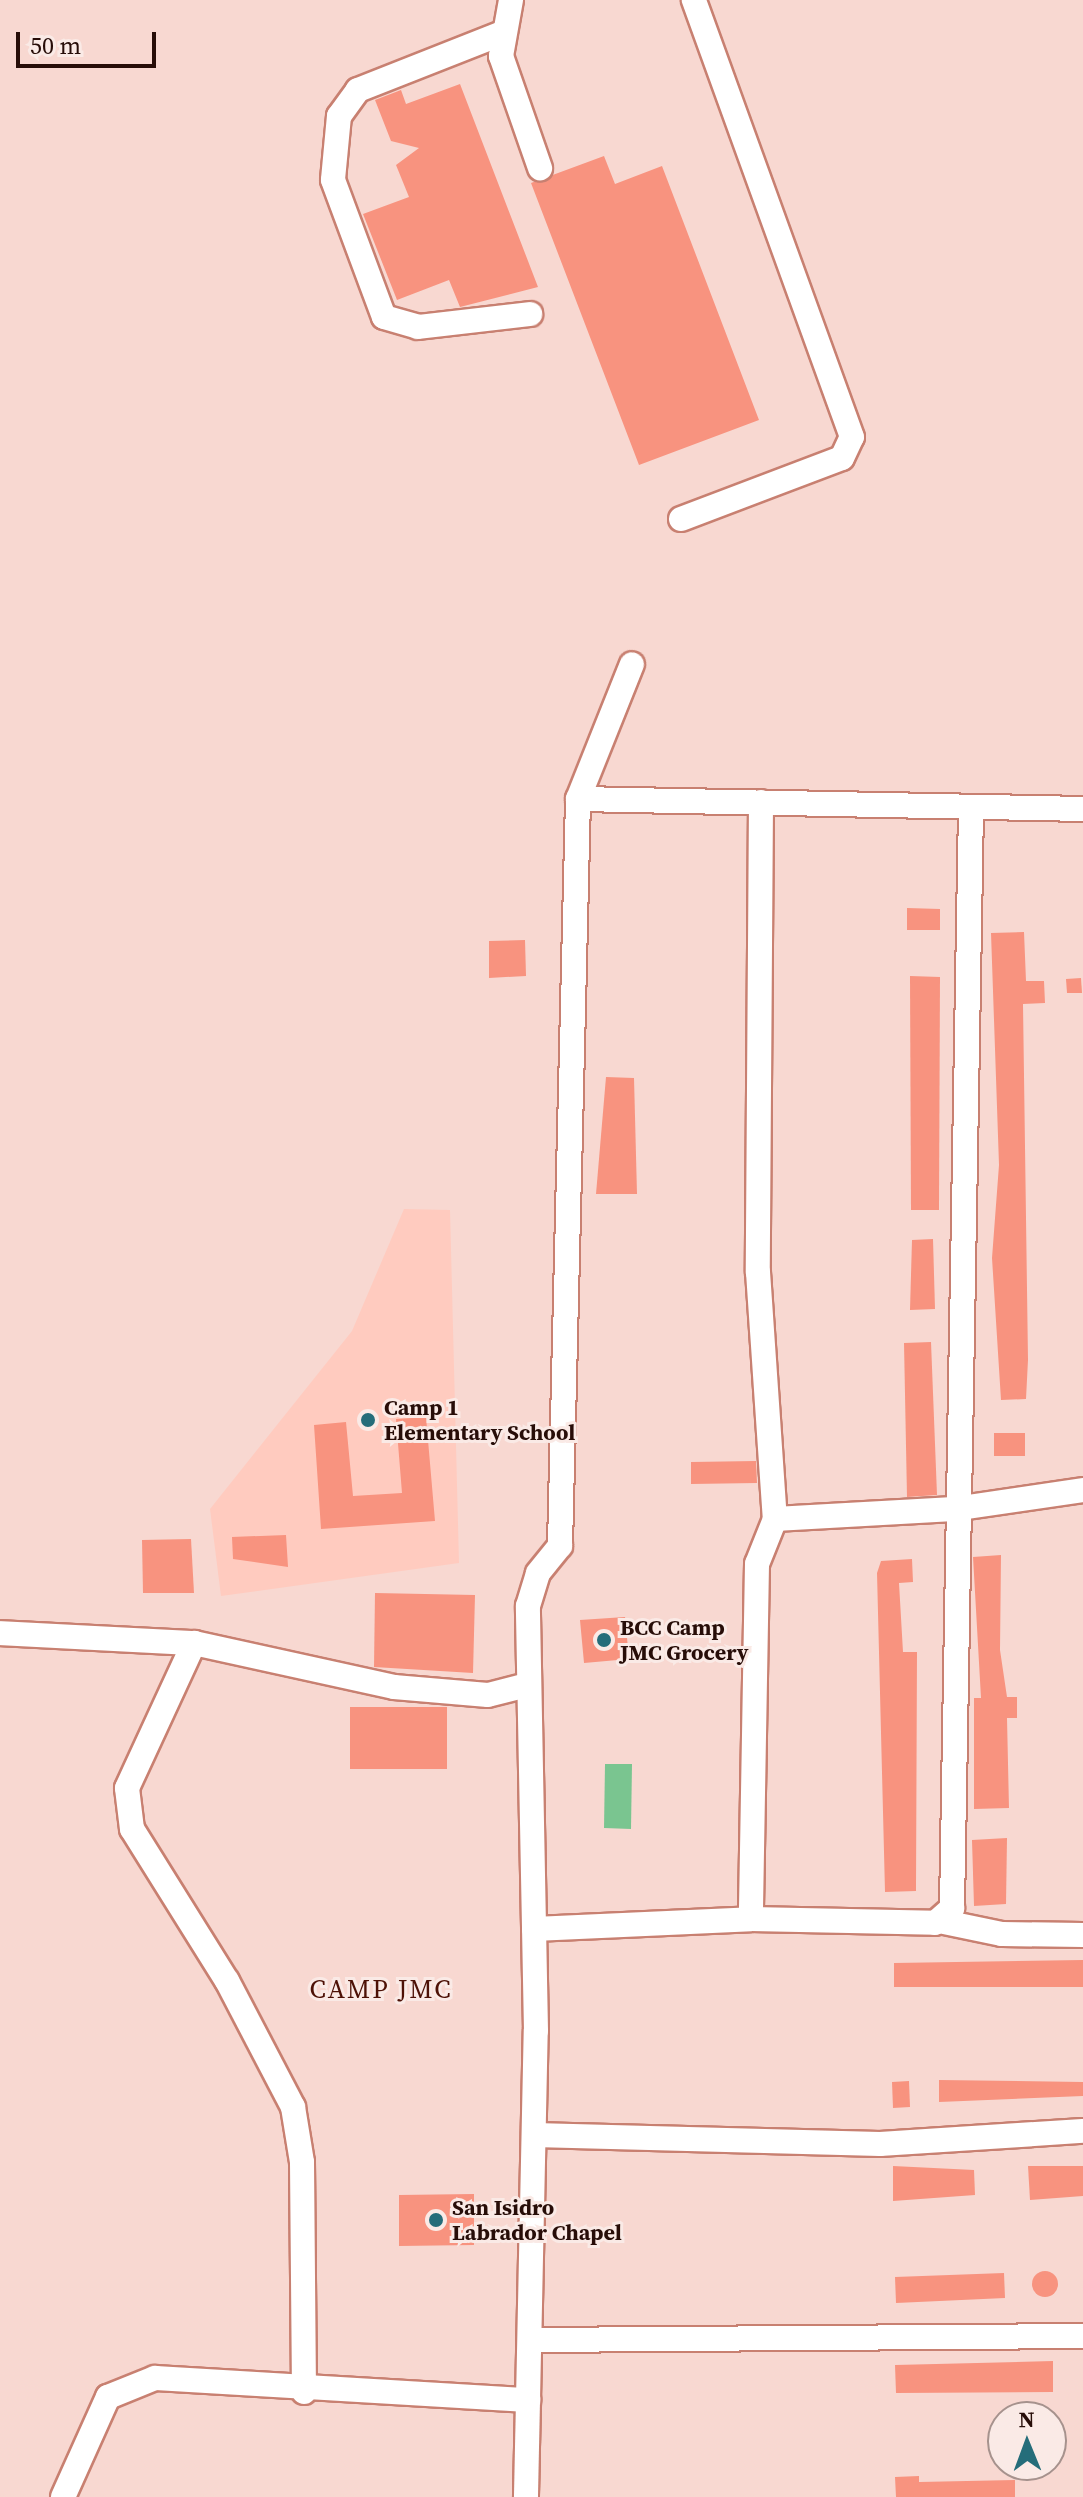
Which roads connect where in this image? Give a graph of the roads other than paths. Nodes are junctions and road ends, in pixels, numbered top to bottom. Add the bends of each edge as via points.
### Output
1 (511, 0) edge
2 (694, 0) edge
3 (500, 34) junction
4 (540, 168) dead end
5 (530, 314) dead end
6 (681, 519) dead end
7 (632, 664) dead end
8 (578, 799) junction
9 (761, 802) junction
10 (971, 808) junction
11 (1083, 809) edge
12 (1083, 1490) edge
13 (954, 1509) junction
14 (775, 1519) junction
15 (0, 1633) edge
16 (194, 1643) junction
17 (527, 1685) junction
18 (751, 1919) junction
19 (944, 1922) junction
20 (534, 1929) junction
21 (1083, 1935) edge
22 (1083, 2131) edge
23 (534, 2135) junction
24 (1083, 2336) edge
25 (530, 2340) junction
26 (304, 2392) junction
27 (528, 2400) junction
28 (63, 2497) edge
29 (526, 2497) edge

1 - 3 street
2 - 6 street via 852,437 842,458
3 - 4 street via 505,77
3 - 5 street via 358,90 336,126 333,180 384,317 418,327
7 - 8 street
8 - 9 street
8 - 17 street via 569,1397 560,1546 538,1573 528,1606
9 - 10 street
9 - 14 street via 758,1272
10 - 11 street
10 - 13 street
12 - 13 street
13 - 14 street
13 - 19 street via 952,1908
14 - 18 street via 757,1564
15 - 16 street
16 - 17 street via 394,1687 488,1695
16 - 26 street via 127,1788 127,1815 293,2107 302,2162
17 - 20 street
18 - 19 street
18 - 20 street
19 - 21 street via 1002,1934
20 - 23 street
22 - 23 street via 880,2144
23 - 25 street
24 - 25 street
25 - 27 street
26 - 27 street
26 - 28 street via 155,2378 127,2383 108,2397
27 - 29 street

